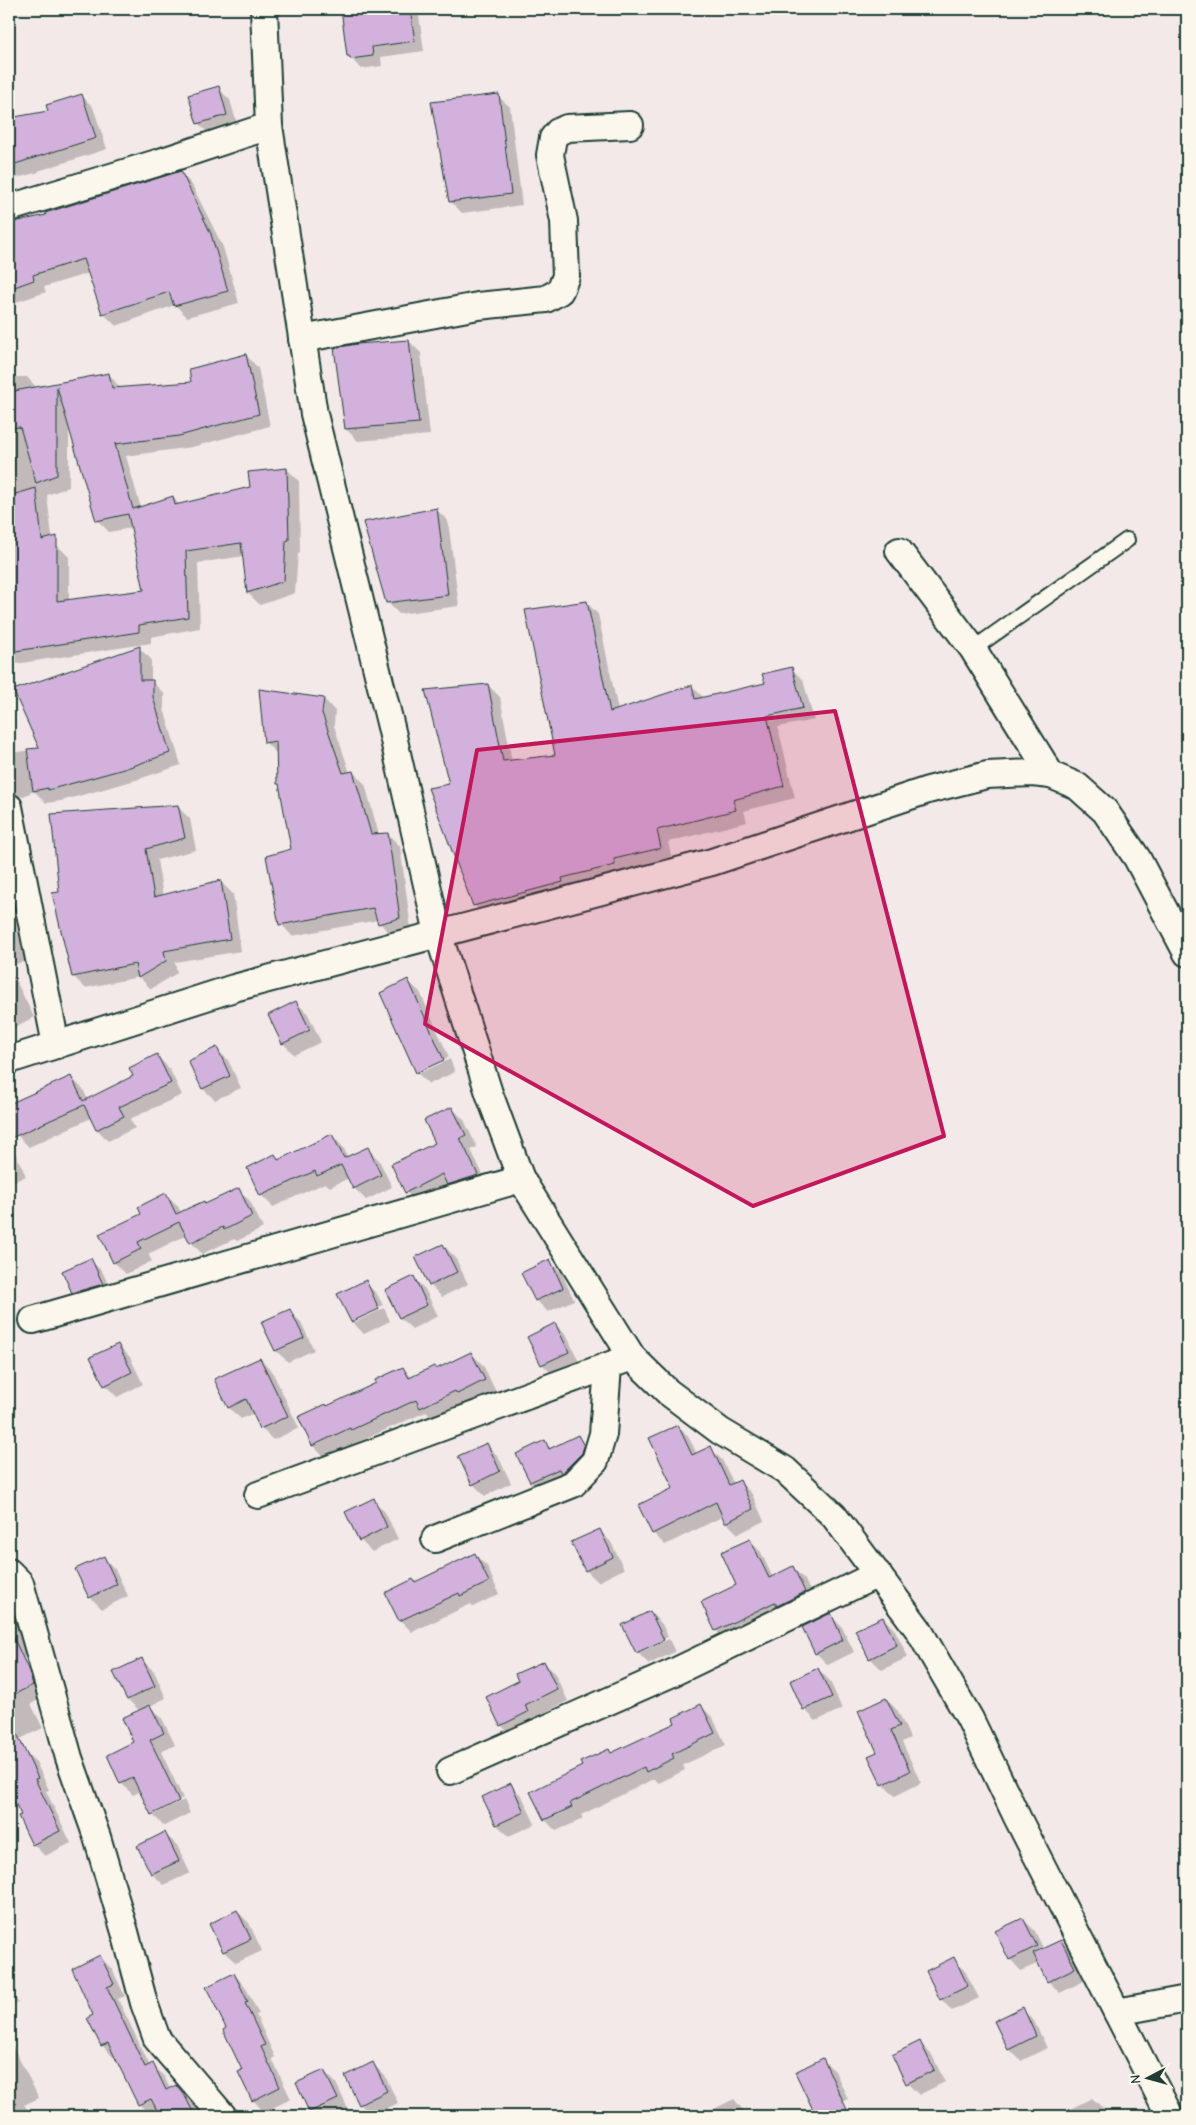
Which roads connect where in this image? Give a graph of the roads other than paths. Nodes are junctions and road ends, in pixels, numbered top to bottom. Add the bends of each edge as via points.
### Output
1 (264, 9) edge
2 (269, 126) junction
3 (630, 126) dead end
4 (9, 208) edge
5 (302, 339) junction
6 (1127, 540) dead end
7 (899, 551) dead end
8 (973, 649) junction
9 (1051, 775) junction
10 (9, 807) edge
11 (12, 839) edge
12 (438, 933) junction
13 (1187, 953) edge
14 (56, 1045) junction
15 (9, 1060) edge
16 (521, 1179) junction
17 (33, 1320) dead end
18 (632, 1357) junction
19 (608, 1366) junction
20 (258, 1495) dead end
21 (435, 1539) dead end
22 (9, 1572) edge
23 (878, 1574) junction
24 (450, 1771) dead end
25 (1187, 1999) edge
26 (1117, 2012) junction
27 (223, 2116) edge
28 (1170, 2116) edge

1 - 2 street
2 - 4 street
2 - 5 street
3 - 5 street via 566,128 553,138 550,155 564,221 566,276 560,291 546,299 478,306
5 - 12 street via 316,422
6 - 8 lane
7 - 8 street
8 - 9 street
9 - 12 street via 1015,773 960,780 712,862
9 - 13 street via 1077,786 1105,811 1137,858
10 - 11 street
11 - 14 street via 33,922
12 - 14 street via 234,988
12 - 16 street via 489,1093
14 - 15 street
16 - 17 street
16 - 18 street
18 - 19 street
18 - 23 street via 668,1392 720,1431 785,1470 834,1516
19 - 20 street
19 - 21 street via 603,1434 595,1461 573,1484
22 - 27 street via 20,1583 69,1758 97,1838 157,2039
23 - 24 street via 670,1674
23 - 26 street via 918,1629 970,1719
25 - 26 street
26 - 28 street

